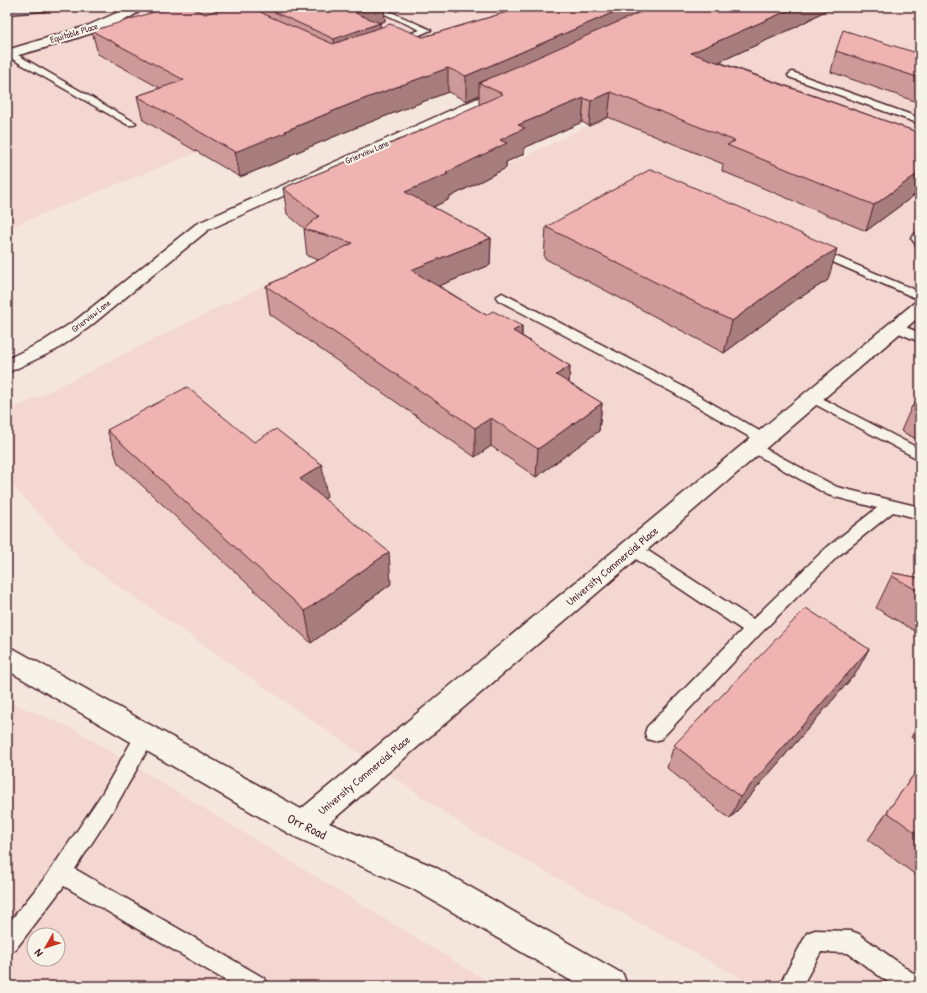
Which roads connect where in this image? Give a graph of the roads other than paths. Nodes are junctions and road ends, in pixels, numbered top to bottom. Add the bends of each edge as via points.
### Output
1 (66, 7) edge
2 (138, 7) edge
3 (373, 7) edge
4 (447, 7) edge
5 (457, 10) dead end
6 (7, 12) edge
7 (392, 43) edge
8 (8, 54) edge
9 (792, 75) dead end
10 (520, 83) edge
11 (920, 120) edge
12 (131, 123) dead end
13 (920, 234) edge
14 (920, 243) edge
15 (805, 246) edge
16 (920, 296) edge
17 (502, 297) dead end
18 (920, 307) edge
19 (896, 327) junction
20 (920, 338) edge
21 (7, 367) edge
22 (812, 397) junction
23 (758, 443) junction
24 (920, 455) edge
25 (891, 505) junction
26 (920, 513) edge
27 (633, 549) junction
28 (754, 629) junction
29 (7, 657) edge
30 (654, 733) dead end
31 (145, 736) junction
32 (303, 826) junction
33 (61, 873) junction
34 (7, 942) edge
35 (256, 986) edge
36 (611, 986) edge
37 (790, 986) edge
38 (912, 986) edge

1 - 6 lane
2 - 8 street, Equitable Place via 101,24
3 - 7 lane via 428,30
4 - 5 lane
8 - 12 lane
9 - 11 lane
10 - 21 street, Grierview Lane via 202,227 82,324 49,346
13 - 14 lane via 917,238
15 - 16 lane
17 - 23 lane via 677,389
18 - 19 street, University Commercial Place
19 - 20 lane
19 - 22 street, University Commercial Place
22 - 23 street, University Commercial Place
22 - 24 lane
23 - 25 lane via 833,491
23 - 27 street, University Commercial Place
25 - 26 lane
25 - 28 lane via 831,552
27 - 28 lane
27 - 32 street, University Commercial Place
28 - 30 lane
29 - 31 street, Orr Road
31 - 32 street, Orr Road
31 - 33 lane via 110,798
32 - 36 street, Orr Road via 424,878
33 - 34 lane
33 - 35 lane
37 - 38 lane via 815,940 851,942

